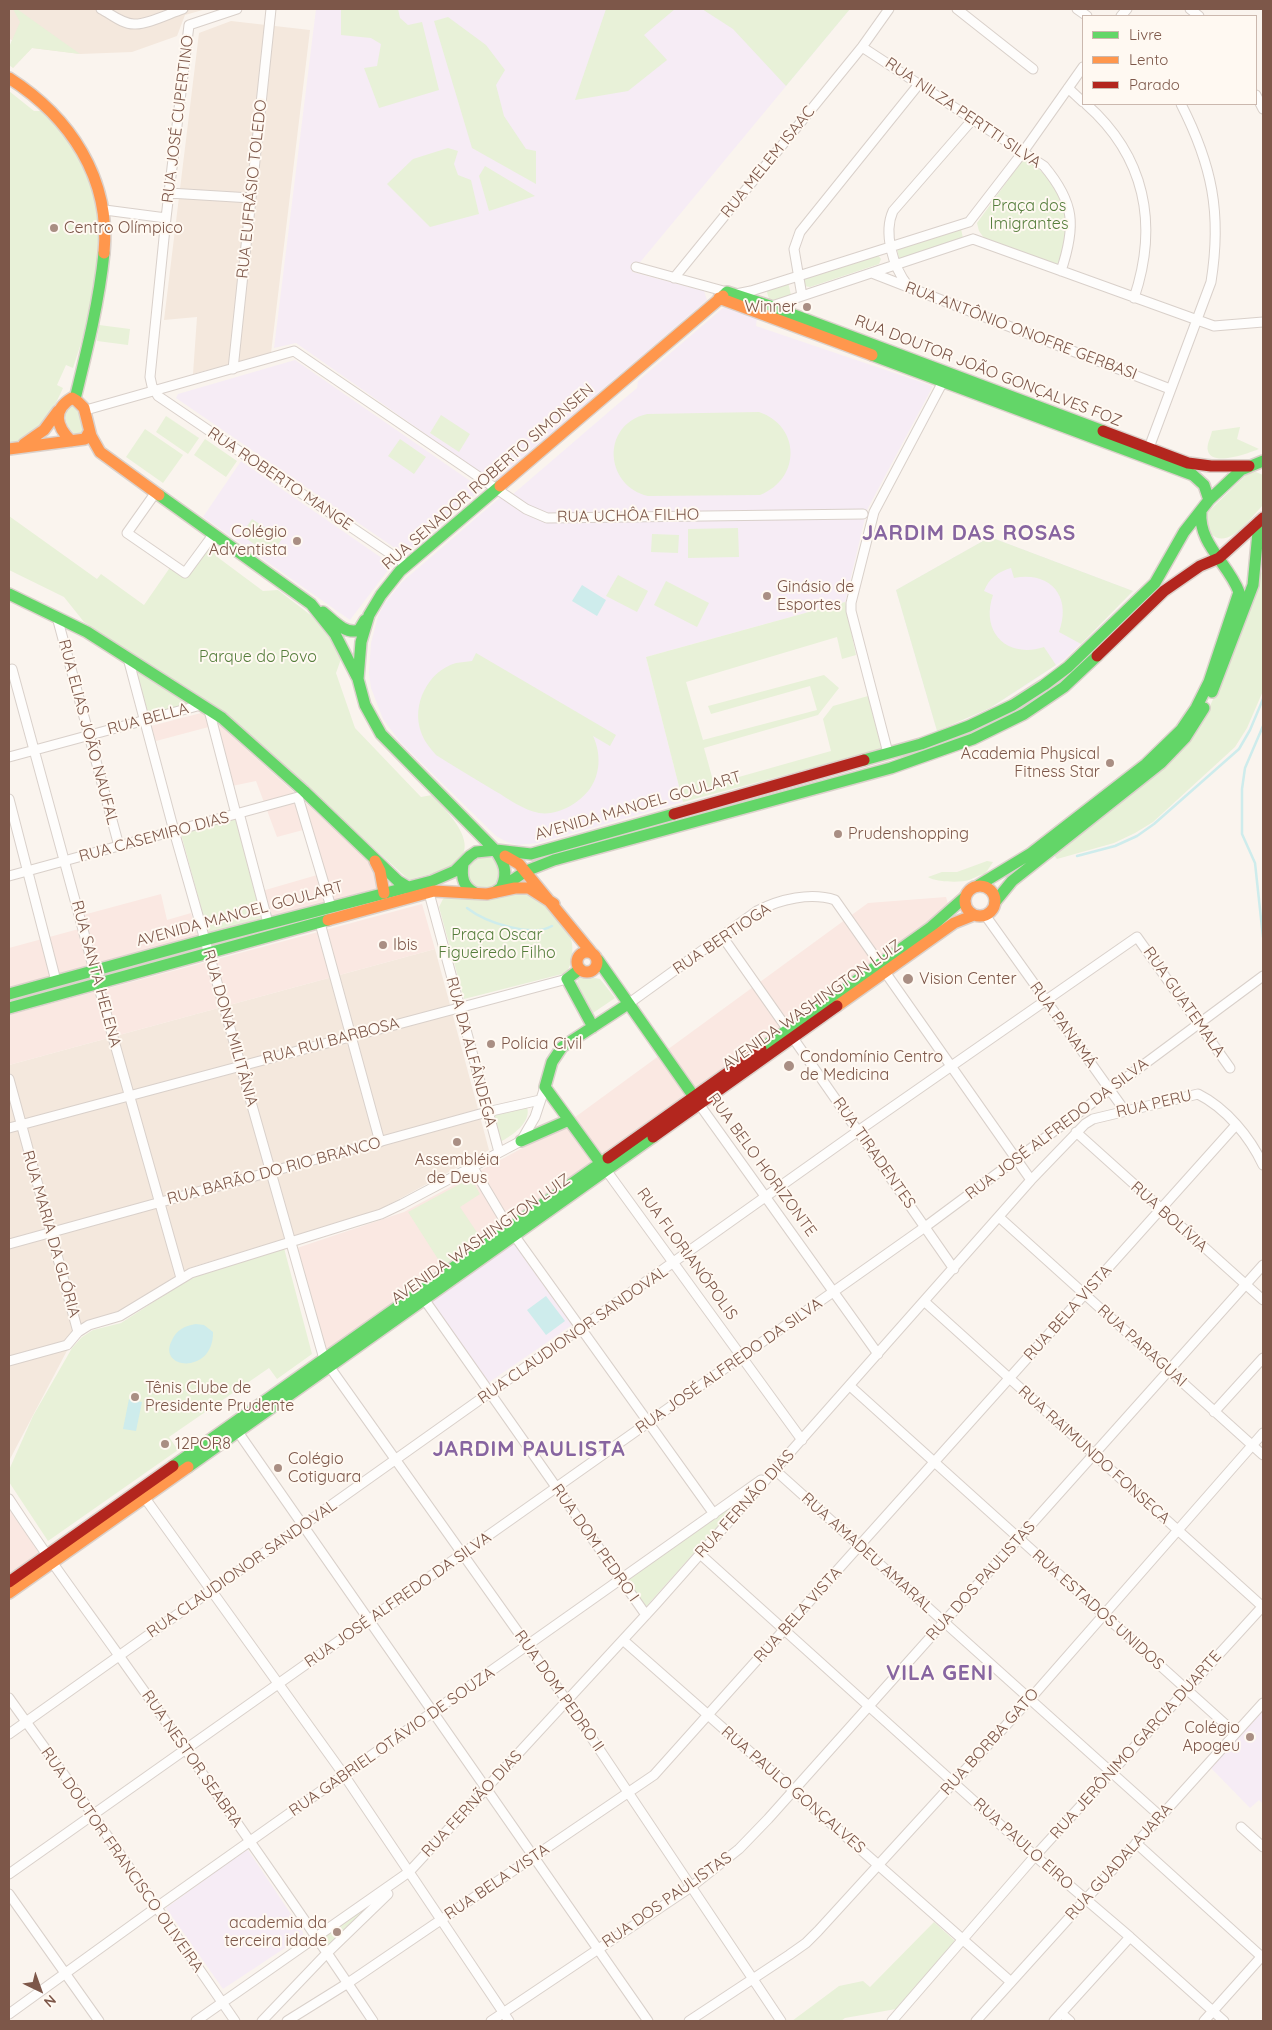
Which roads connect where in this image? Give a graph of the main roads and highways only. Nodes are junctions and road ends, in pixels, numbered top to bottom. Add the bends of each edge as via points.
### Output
1 (9, 78) edge
2 (723, 293) junction
3 (945, 378) junction
4 (75, 399) junction
5 (60, 407) junction
6 (89, 432) junction
7 (71, 441) junction
8 (14, 448) edge
9 (1146, 453) junction
10 (1260, 464) edge
11 (1205, 504) junction
12 (1261, 520) edge
13 (1219, 558) junction
14 (1263, 559) edge
15 (1253, 585) junction
16 (9, 594) edge
17 (311, 604) junction
18 (369, 615) junction
19 (358, 679) junction
20 (1149, 767) junction
21 (1138, 776) junction
22 (496, 851) junction
23 (374, 857) junction
24 (546, 862) junction
25 (463, 864) junction
26 (526, 871) junction
27 (979, 885) junction
28 (408, 887) junction
29 (498, 889) junction
30 (544, 892) junction
31 (384, 893) junction
32 (425, 894) junction
33 (479, 895) junction
34 (965, 897) junction
35 (995, 902) junction
36 (554, 904) junction
37 (979, 915) junction
38 (572, 927) junction
39 (594, 956) junction
40 (581, 967) junction
41 (882, 968) junction
42 (9, 994) edge
43 (621, 994) junction
44 (628, 1004) junction
45 (9, 1008) edge
46 (593, 1027) junction
47 (696, 1101) junction
48 (570, 1120) junction
49 (521, 1141) road end
50 (603, 1166) junction
51 (511, 1232) junction
52 (327, 1363) junction
53 (142, 1494) junction
54 (49, 1560) junction
55 (9, 1582) edge
56 (9, 1593) edge

1 - 4 main road via 51,111 73,134 96,176 104,210 104,267
2 - 3 main road, RUA DOUTOR JOÃO GONÇALVES FOZ via 770,306
2 - 3 main road, RUA DOUTOR JOÃO GONÇALVES FOZ via 747,310
2 - 18 main road, RUA SENADOR ROBERTO SIMONSEN via 407,565 380,595
3 - 9 main road, RUA DOUTOR JOÃO GONÇALVES FOZ
4 - 5 main road
4 - 6 main road via 86,410
5 - 7 main road via 58,426
5 - 8 main road via 47,429
6 - 7 main road via 85,439
6 - 17 main road via 100,452
7 - 8 main road
9 - 10 main road, RUA DOUTOR JOÃO GONÇALVES FOZ via 1188,464
9 - 11 main road, RUA DOUTOR JOÃO GONÇALVES FOZ via 1199,478 1203,483
10 - 11 main road, AVENIDA MANOEL GOULART via 1241,470
11 - 13 main road via 1198,520 1200,531
11 - 22 main road, AVENIDA MANOEL GOULART via 1184,532 1155,583 1068,667 1013,705 921,744 531,854
12 - 13 main road, AVENIDA MANOEL GOULART
12 - 15 main road
13 - 20 main road via 1239,592 1209,682 1181,730
13 - 24 main road, AVENIDA MANOEL GOULART via 1200,566 1164,590 1064,687 1024,714 954,748
14 - 15 main road
15 - 20 main road via 1216,684 1200,716 1185,738
16 - 23 main road via 87,632 222,718 301,794
17 - 18 main road via 353,632 359,630
17 - 19 main road via 335,634
18 - 19 main road, RUA SENADOR ROBERTO SIMONSEN via 361,642
19 - 22 main road, RUA SENADOR ROBERTO SIMONSEN via 365,705 381,734
20 - 21 main road
21 - 27 main road via 1030,854
21 - 35 main road via 1012,881
22 - 25 main road, AVENIDA MANOEL GOULART via 477,851
22 - 26 main road
22 - 29 main road via 506,871
23 - 28 main road
23 - 31 main road
24 - 26 main road, AVENIDA MANOEL GOULART
24 - 30 main road via 537,878
25 - 28 main road, AVENIDA MANOEL GOULART via 447,876
25 - 33 main road via 461,873 465,885
26 - 29 main road, AVENIDA MANOEL GOULART
26 - 30 main road
27 - 34 main road via 971,888
27 - 35 main road via 991,890
28 - 31 main road, AVENIDA MANOEL GOULART
28 - 32 main road
29 - 33 main road, AVENIDA MANOEL GOULART
29 - 36 main road via 529,888
30 - 36 main road
31 - 42 main road, AVENIDA MANOEL GOULART
32 - 33 main road, AVENIDA MANOEL GOULART via 455,890
32 - 45 main road, AVENIDA MANOEL GOULART
34 - 37 main road via 966,907
34 - 41 main road, AVENIDA WASHINGTON LUIZ
35 - 37 main road via 994,908
36 - 38 main road
37 - 41 main road, AVENIDA WASHINGTON LUIZ via 954,923
38 - 39 main road
38 - 40 main road
39 - 40 main road via 581,954
39 - 40 main road via 594,970
39 - 43 main road
40 - 43 main road via 606,978
40 - 46 main road via 567,979
41 - 47 main road, AVENIDA WASHINGTON LUIZ
43 - 44 main road, RUA BELO HORIZONTE
44 - 46 main road
44 - 47 main road, RUA BELO HORIZONTE
46 - 48 main road, RUA FLORIANÓPOLIS via 555,1055 546,1086
47 - 50 main road, AVENIDA WASHINGTON LUIZ
48 - 49 main road
48 - 50 main road, RUA FLORIANÓPOLIS
50 - 51 main road, AVENIDA WASHINGTON LUIZ
51 - 52 main road, AVENIDA WASHINGTON LUIZ
51 - 52 main road, AVENIDA WASHINGTON LUIZ via 424,1299
52 - 53 main road, AVENIDA WASHINGTON LUIZ
52 - 53 main road, AVENIDA WASHINGTON LUIZ via 238,1432
53 - 54 main road, AVENIDA WASHINGTON LUIZ
54 - 55 main road, AVENIDA WASHINGTON LUIZ
54 - 56 main road, AVENIDA WASHINGTON LUIZ

